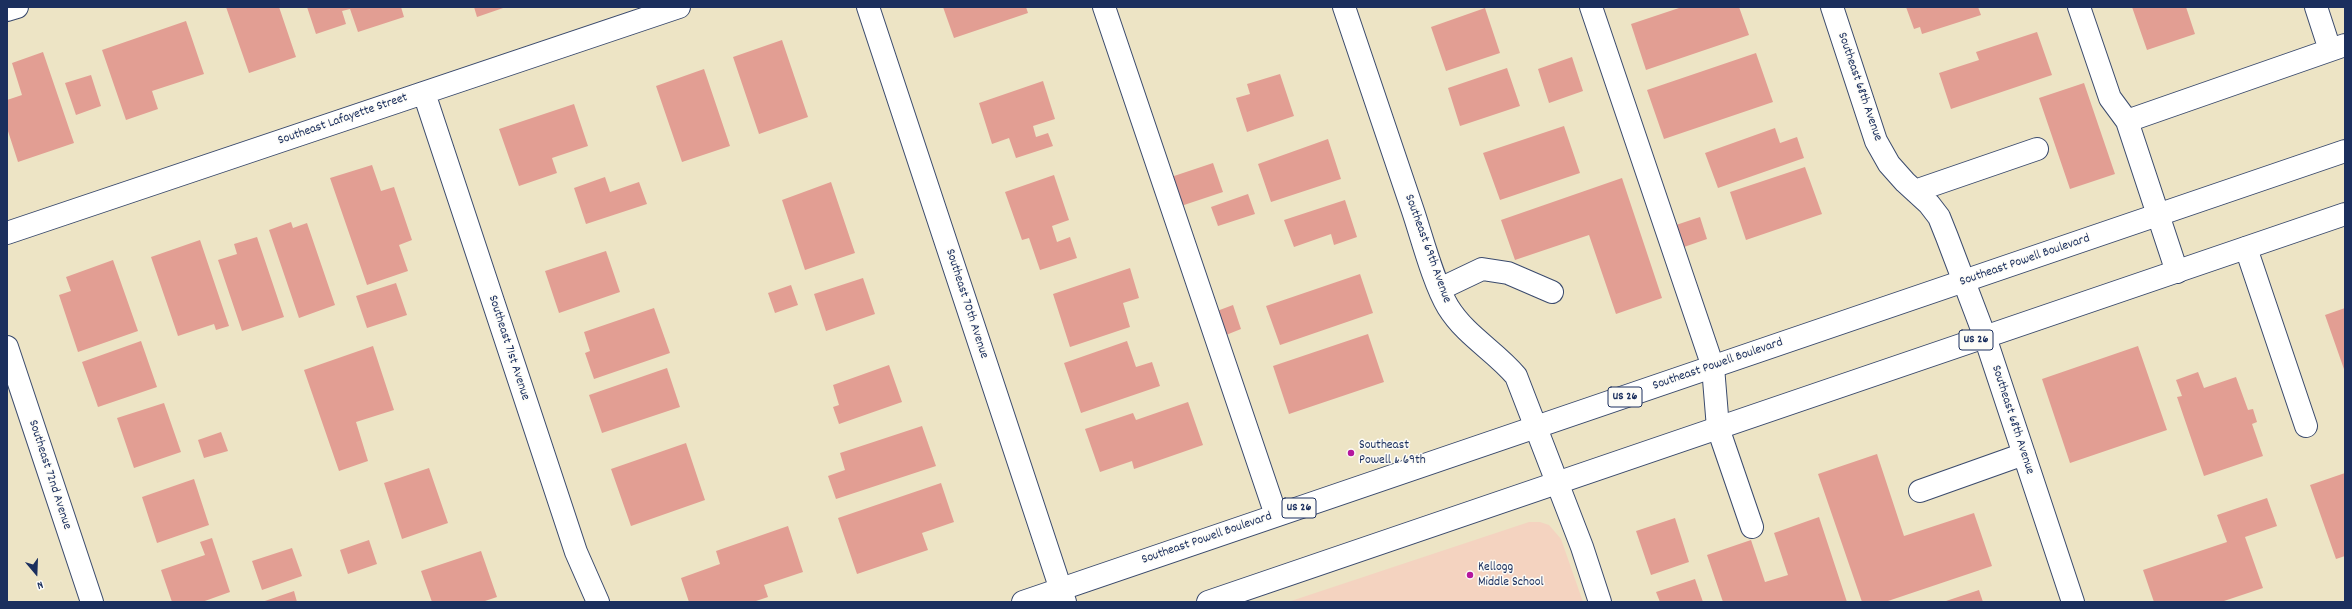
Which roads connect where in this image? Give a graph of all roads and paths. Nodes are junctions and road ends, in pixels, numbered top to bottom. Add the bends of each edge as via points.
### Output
1 (17, 7) edge
2 (679, 7) edge
3 (868, 7) edge
4 (1104, 7) edge
5 (1344, 7) edge
6 (1591, 7) edge
7 (1832, 7) edge
8 (2078, 7) edge
9 (2316, 7) edge
10 (7, 10) edge
11 (2338, 47) edge
12 (424, 93) junction
13 (2127, 121) junction
14 (2037, 149) dead end
15 (2345, 152) edge
16 (1915, 191) junction
17 (2345, 214) edge
18 (2158, 215) junction
19 (7, 233) edge
20 (2246, 248) junction
21 (2177, 272) junction
22 (1963, 282) junction
23 (1440, 289) junction
24 (1552, 292) dead end
25 (1985, 337) junction
26 (7, 347) edge
27 (1712, 367) junction
28 (2306, 426) dead end
29 (1537, 427) junction
30 (1718, 428) junction
31 (2024, 454) junction
32 (1558, 483) junction
33 (1920, 491) dead end
34 (1276, 515) junction
35 (1752, 527) dead end
36 (1063, 596) edge
37 (92, 602) edge
38 (598, 602) edge
39 (1022, 602) edge
40 (1208, 602) edge
41 (1600, 602) edge
42 (2074, 602) edge

1 - 10 street
2 - 12 street, Southeast Lafayette Street
3 - 36 street, Southeast 70th Avenue
4 - 34 street
5 - 23 street, Southeast 69th Avenue
6 - 27 street
7 - 16 street, Southeast 68th Avenue via 1876,141 1889,164
8 - 13 street via 2110,98
9 - 11 street
11 - 13 street
12 - 19 street, Southeast Lafayette Street
12 - 38 street, Southeast 71st Avenue via 576,552
13 - 18 street
14 - 16 street
15 - 18 street, Southeast Powell Boulevard / US 26
16 - 22 street, Southeast 68th Avenue via 1939,217
17 - 20 street, US 26
18 - 21 street
18 - 22 street, Southeast Powell Boulevard / US 26
20 - 21 street, US 26
20 - 28 street
21 - 25 street, US 26
22 - 25 street, Southeast 68th Avenue
22 - 27 street, Southeast Powell Boulevard / US 26
23 - 24 street via 1482,268 1508,272
23 - 29 street, Southeast 69th Avenue via 1447,306 1459,322 1473,337 1502,359 1516,376
25 - 30 street, US 26
25 - 31 street, Southeast 68th Avenue
26 - 37 street, Southeast 72nd Avenue
27 - 29 street, Southeast Powell Boulevard / US 26
27 - 30 street
29 - 32 street, Southeast 69th Avenue
29 - 34 street, Southeast Powell Boulevard / US 26
30 - 32 street, US 26
30 - 35 street
31 - 33 street
31 - 42 street, Southeast 68th Avenue
32 - 40 street, US 26
32 - 41 street, Southeast 69th Avenue
34 - 36 street, Southeast Powell Boulevard / US 26
36 - 39 street, Southeast Powell Boulevard / US 26

